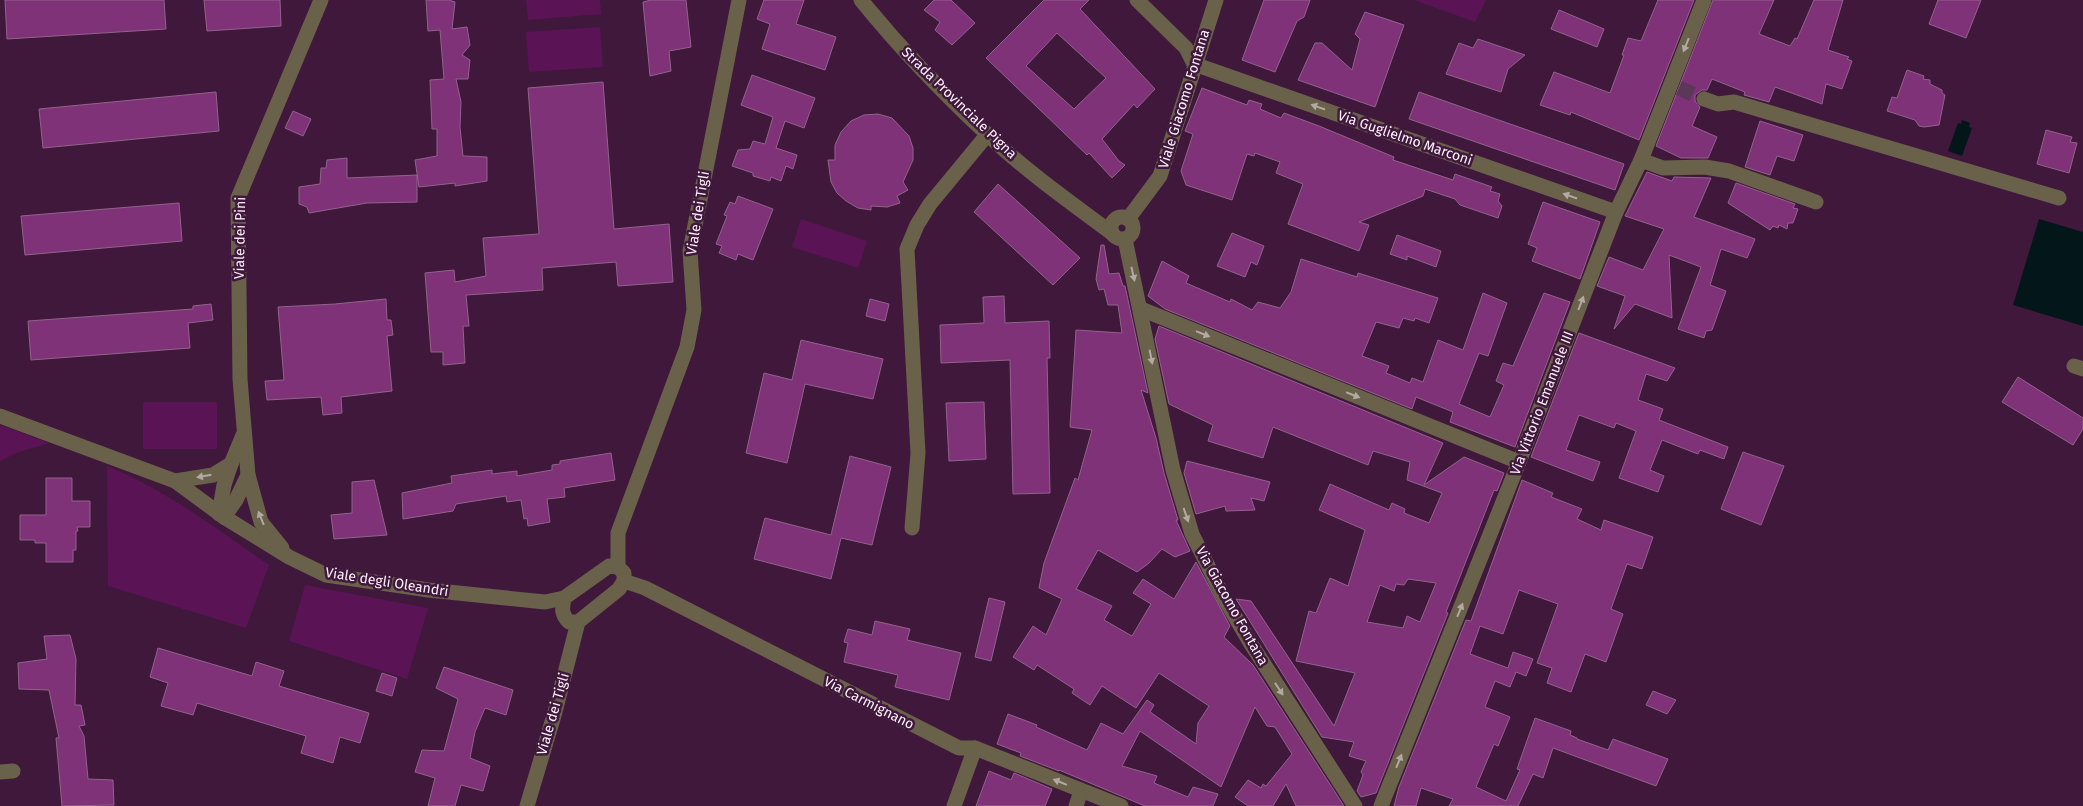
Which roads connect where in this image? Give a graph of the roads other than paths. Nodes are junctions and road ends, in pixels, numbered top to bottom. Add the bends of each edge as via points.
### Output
1 (321, 0) edge
2 (739, 0) edge
3 (861, 0) edge
4 (1138, 0) edge
5 (1216, 0) edge
6 (1704, 0) edge
7 (1194, 64) junction
8 (1704, 98) tunnel mouth
9 (987, 135) junction
10 (1640, 160) junction
11 (2059, 198) dead end
12 (1816, 202) dead end
13 (1616, 212) junction
14 (1119, 237) junction
15 (1141, 309) junction
16 (0, 416) edge
17 (245, 432) junction
18 (1519, 462) junction
19 (231, 464) junction
20 (248, 475) junction
21 (175, 481) junction
22 (221, 515) junction
23 (912, 528) dead end
24 (289, 557) junction
25 (618, 566) junction
26 (624, 581) junction
27 (564, 598) junction
28 (578, 622) junction
29 (974, 748) junction
30 (1081, 791) junction
31 (527, 806) edge
32 (954, 806) edge
33 (1076, 806) edge
34 (1122, 806) edge
35 (1355, 806) edge
36 (1381, 806) edge

1 - 17 street, Viale dei Pini via 238,198 240,379
2 - 25 street, Viale dei Tigli via 690,251 694,310 687,347 618,533
3 - 9 street, Strada Provinciale Pigna via 893,39
4 - 7 street via 1186,48
5 - 7 street, Viale Giacomo Fontana
6 -> 10 street, Via Vittorio Emanuele III via 1675,87
13 -> 7 street, Via Guglielmo Marconi
7 - 14 street, Viale Giacomo Fontana via 1160,176 1128,219 1133,228 1131,235
8 - 11 street via 1718,104 1734,102
9 - 14 street, Strada Provinciale Pigna via 1032,173
9 - 23 street via 930,204 907,249 918,453
10 - 12 street via 1663,168 1705,167 1729,171
10 - 13 street, Via Vittorio Emanuele III
18 -> 13 street, Via Vittorio Emanuele III
14 -> 15 street, Via Giacomo Fontana
15 -> 18 street
15 -> 35 street, Via Giacomo Fontana via 1173,470 1198,547 1251,644
16 - 21 street, Viale degli Oleandri
17 - 19 street, Viale dei Pini
17 - 20 street, Viale dei Pini
36 -> 18 street, Via Vittorio Emanuele III
19 -> 21 street via 213,475
19 - 22 street, Viale dei Pini via 224,485
20 - 22 street via 236,500
24 -> 20 street, Viale dei Pini via 262,522
21 - 22 street, Viale degli Oleandri
22 - 24 street, Viale degli Oleandri
24 - 27 street, Viale degli Oleandri via 326,575 545,602
25 - 26 street via 624,574
25 - 27 street via 609,566
26 - 28 street via 619,589
26 - 29 street, Via Carmignano via 645,588 959,748
27 - 28 street via 564,616 569,622
28 - 31 street, Viale dei Tigli
30 -> 29 street, Via Carmignano
29 - 32 street
30 - 33 street
30 - 34 street, Via Carmignano

